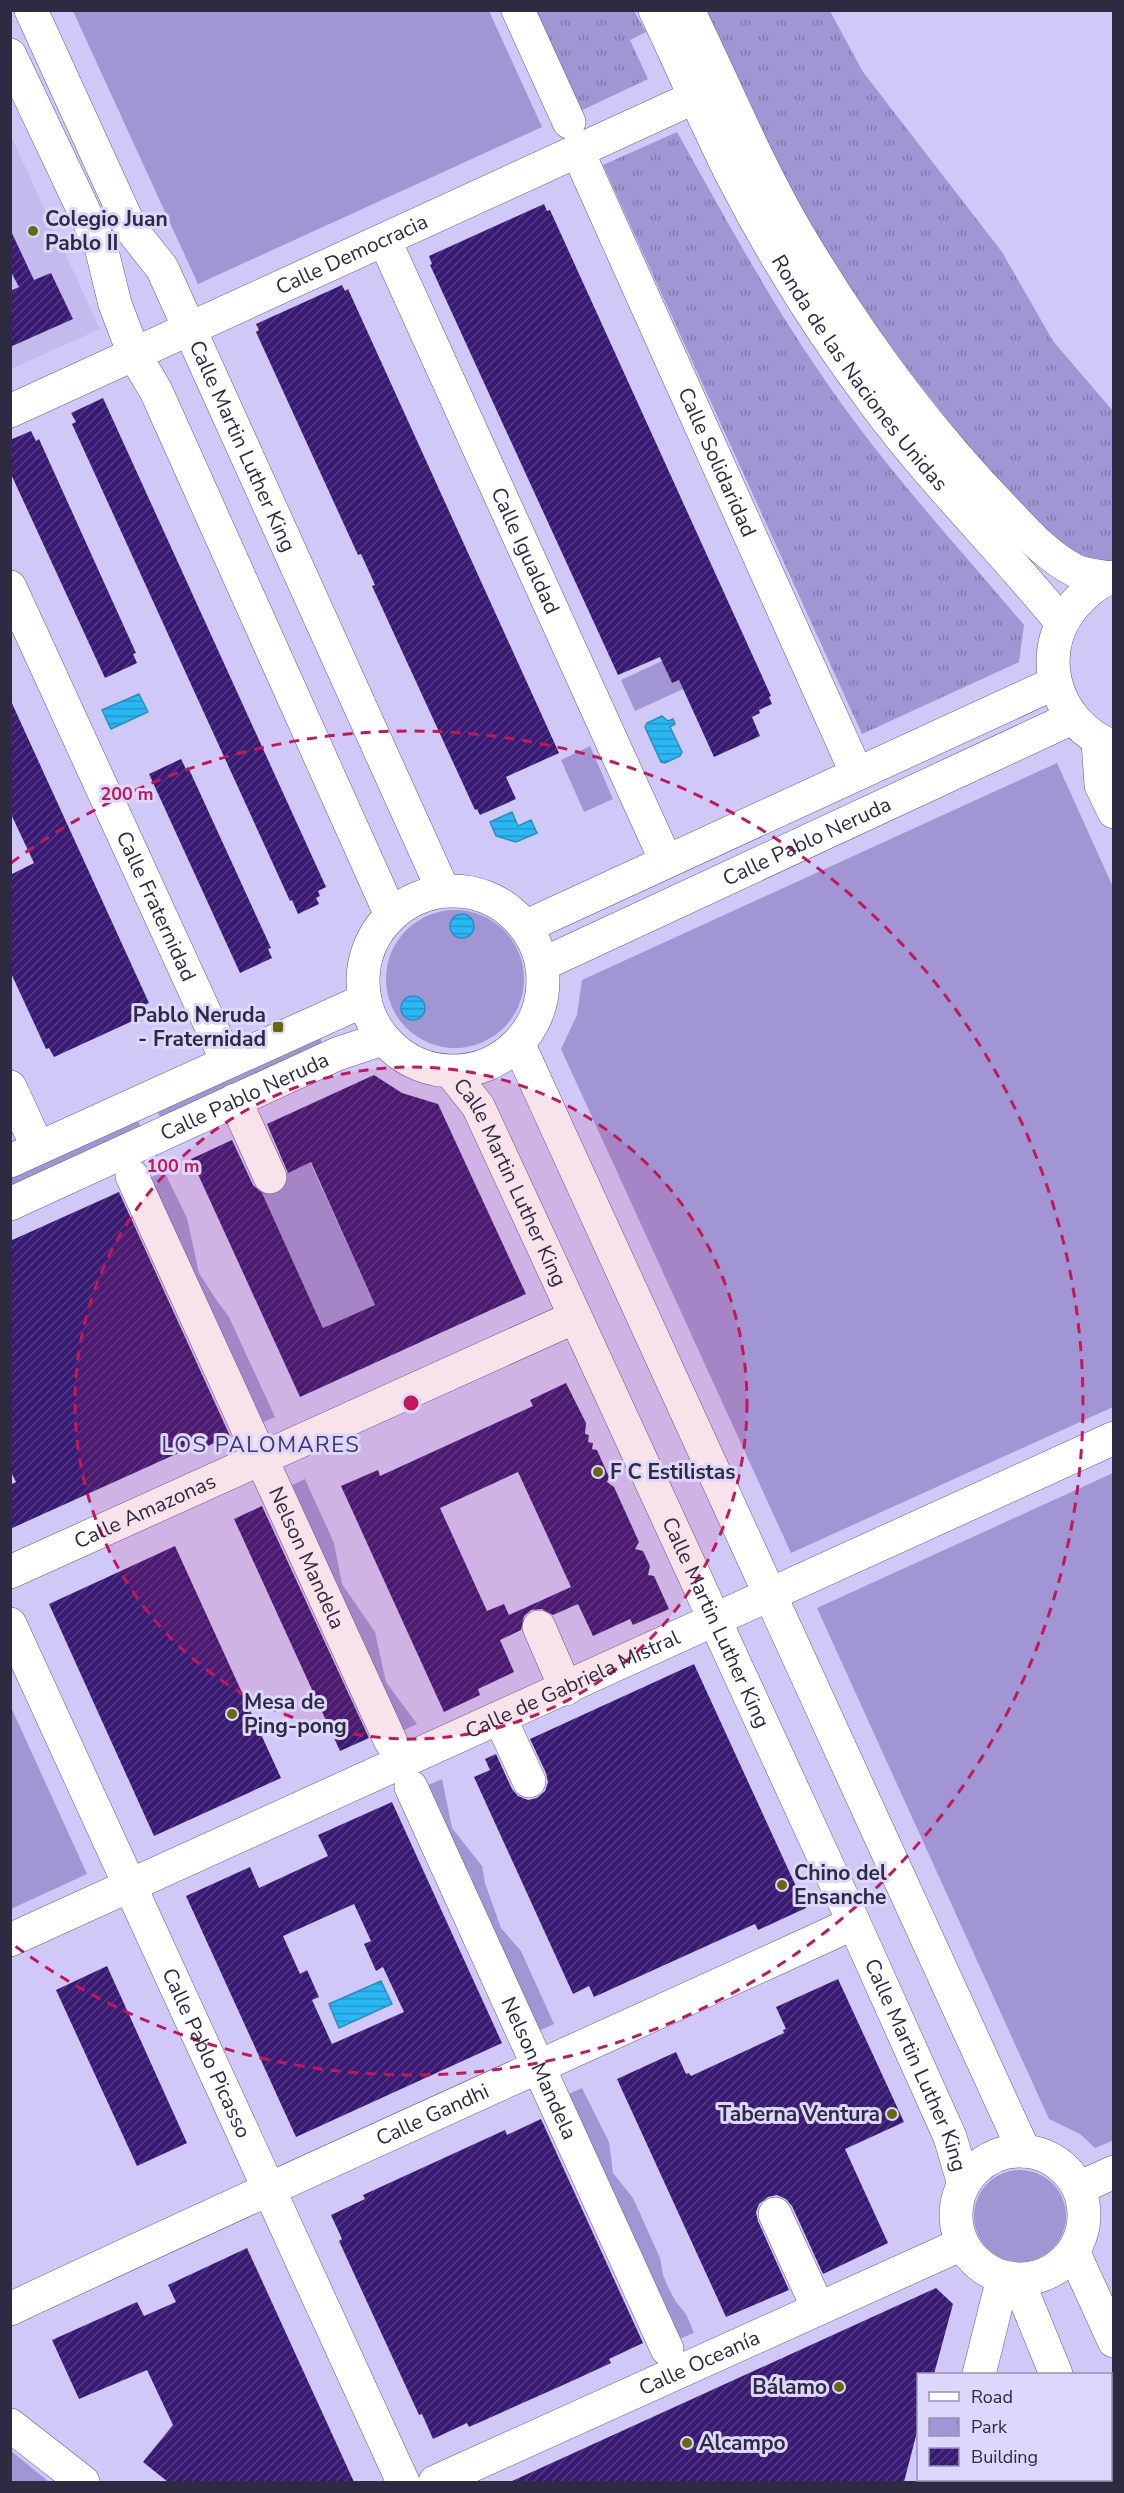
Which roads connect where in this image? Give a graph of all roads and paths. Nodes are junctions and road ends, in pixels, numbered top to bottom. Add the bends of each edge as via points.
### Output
1 (31, 10) edge
2 (518, 10) edge
3 (655, 10) edge
4 (688, 10) edge
5 (10, 55) edge
6 (695, 97) junction
7 (741, 126) junction
8 (573, 137) junction
9 (385, 241) junction
10 (190, 329) junction
11 (134, 354) junction
12 (10, 411) edge
13 (1111, 578) edge
14 (10, 587) edge
15 (1062, 623) junction
16 (1055, 683) junction
17 (1071, 718) junction
18 (1106, 744) edge
19 (857, 774) junction
20 (1113, 812) edge
21 (666, 861) junction
22 (443, 890) junction
23 (391, 915) junction
24 (527, 926) junction
25 (543, 964) junction
26 (365, 1000) junction
27 (382, 1039) junction
28 (519, 1045) junction
29 (227, 1060) junction
30 (451, 1072) junction
31 (10, 1087) edge
32 (235, 1100) junction
33 (24, 1154) edge
34 (132, 1176) dead end
35 (270, 1176) dead end
36 (10, 1204) edge
37 (575, 1317) junction
38 (1113, 1438) edge
39 (261, 1458) junction
40 (10, 1572) edge
41 (770, 1595) junction
42 (715, 1621) junction
43 (10, 1623) edge
44 (539, 1627) dead end
45 (566, 1689) junction
46 (500, 1719) junction
47 (391, 1742) dead end
48 (528, 1781) dead end
49 (411, 1787) dead end
50 (130, 1885) junction
51 (854, 1923) junction
52 (10, 1940) edge
53 (540, 2068) junction
54 (1024, 2151) junction
55 (1113, 2172) edge
56 (963, 2181) junction
57 (268, 2188) junction
58 (1079, 2188) junction
59 (775, 2214) dead end
60 (962, 2244) junction
61 (1074, 2253) junction
62 (1010, 2280) junction
63 (10, 2308) edge
64 (818, 2308) junction
65 (1113, 2341) edge
66 (667, 2349) dead end
67 (979, 2373) edge
68 (1056, 2373) edge
69 (10, 2425) edge
70 (83, 2482) edge
71 (403, 2482) edge
72 (435, 2482) edge

1 - 10 street, Calle Martin Luther King via 131,229 162,268
2 - 8 street, Calle Solidaridad
3 - 6 street, Ronda de las Naciones Unidas
4 - 7 street, Ronda de las Naciones Unidas
5 - 11 street via 101,247 115,304
6 - 7 street, Ronda de las Naciones Unidas via 706,92
6 - 8 street, Calle Democracia
6 - 15 street, Ronda de las Naciones Unidas via 736,183 831,341 877,406 958,506
7 - 13 street, Ronda de las Naciones Unidas via 796,231 852,318 900,387 978,483 1054,558 1076,571
8 - 9 street, Calle Democracia
8 - 19 street, Calle Solidaridad
9 - 10 street, Calle Democracia
9 - 21 street, Calle Igualdad
10 - 11 street, Calle Democracia
10 - 22 street, Calle Martin Luther King
11 - 12 street, Calle Democracia
11 - 23 street via 156,391
13 - 15 street, Ronda de las Naciones Unidas via 1090,589
14 - 29 street, Calle Fraternidad
15 - 16 street, Ronda de las Naciones Unidas via 1053,652
16 - 17 street, Ronda de las Naciones Unidas
16 - 19 street, Calle Pablo Neruda
17 - 18 street, Ronda de las Naciones Unidas via 1083,731
17 - 25 street, Calle Pablo Neruda
18 - 20 street via 1101,785
19 - 21 street, Calle Pablo Neruda
21 - 24 street, Calle Pablo Neruda
22 - 23 street via 415,898
22 - 24 street via 465,889 490,897
23 - 26 street via 376,932 367,954 363,976
24 - 25 street
25 - 28 street via 541,1007
26 - 27 street
26 - 29 street, Calle Pablo Neruda
27 - 30 street via 412,1061
27 - 32 street, Calle Pablo Neruda via 337,1054
28 - 30 street via 507,1057 488,1065
28 - 41 street
29 - 33 street, Calle Pablo Neruda
30 - 37 street, Calle Martin Luther King via 478,1106
31 - 33 street
32 - 35 street
32 - 36 street, Calle Pablo Neruda
34 - 39 street, Nelson Mandela
37 - 39 street, Calle Amazonas
37 - 42 street, Calle Martin Luther King
38 - 41 street, Calle de Gabriela Mistral
39 - 40 street, Calle Amazonas
39 - 47 street, Nelson Mandela
41 - 42 street, Calle de Gabriela Mistral
41 - 54 street
42 - 45 street, Calle de Gabriela Mistral
42 - 51 street, Calle Martin Luther King
43 - 50 street, Calle Pablo Picasso
44 - 45 street
45 - 46 street, Calle de Gabriela Mistral
46 - 48 street
46 - 50 street, Calle de Gabriela Mistral
49 - 53 street, Nelson Mandela
50 - 52 street, Calle de Gabriela Mistral
50 - 57 street, Calle Pablo Picasso
51 - 53 street, Calle Gandhi
51 - 56 street, Calle Martin Luther King via 950,2138
53 - 57 street, Calle Gandhi
53 - 66 street, Nelson Mandela
54 - 56 street via 1005,2152 986,2160
54 - 58 street via 1044,2155 1061,2165
55 - 58 street
56 - 60 street via 955,2216
57 - 63 street, Calle Gandhi
57 - 71 street, Calle Pablo Picasso
58 - 61 street via 1085,2220
59 - 64 street
60 - 62 street via 979,2266
60 - 64 street, Calle Oceanía
61 - 62 street via 1047,2275
61 - 65 street
62 - 67 street
62 - 68 street
64 - 72 street, Calle Oceanía
69 - 70 street

